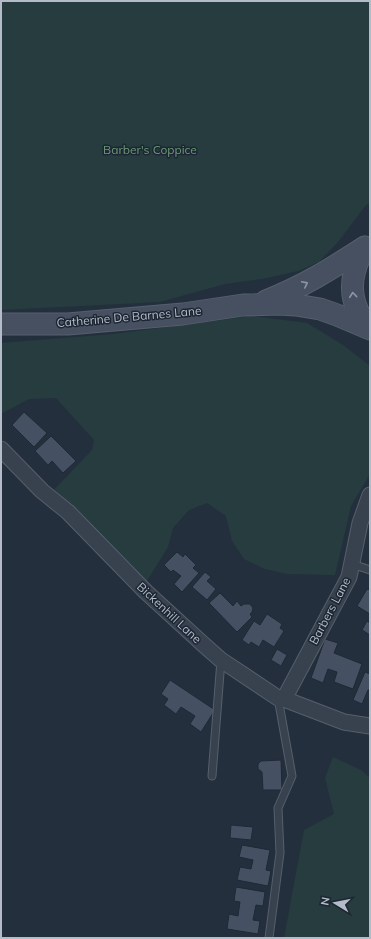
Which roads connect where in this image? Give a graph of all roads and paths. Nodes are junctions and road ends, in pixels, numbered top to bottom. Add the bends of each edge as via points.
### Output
1 (368, 245) edge
2 (256, 304) junction
3 (1, 324) edge
4 (370, 329) edge
5 (1, 449) edge
6 (370, 495) edge
7 (352, 564) junction
8 (370, 570) edge
9 (221, 660) junction
10 (281, 698) junction
11 (370, 726) edge
12 (212, 776) dead end
13 (269, 938) edge

2 -> 1 main road, Catherine De Barnes Lane via 302,286
4 -> 1 main road via 357,311 353,290 355,269
2 - 3 main road, Catherine De Barnes Lane via 182,314 68,324
2 - 4 main road, Catherine De Barnes Lane via 296,305 320,309
5 - 9 street, Bickenhill Lane via 42,491 68,512 146,592
6 - 7 street, Barbers Lane via 360,523
7 - 8 lane
7 - 10 street, Barbers Lane via 350,577
9 - 10 street, Bickenhill Lane
9 - 12 lane
10 - 11 street, Bickenhill Lane via 344,722
10 - 13 lane via 292,776 278,808 280,853

